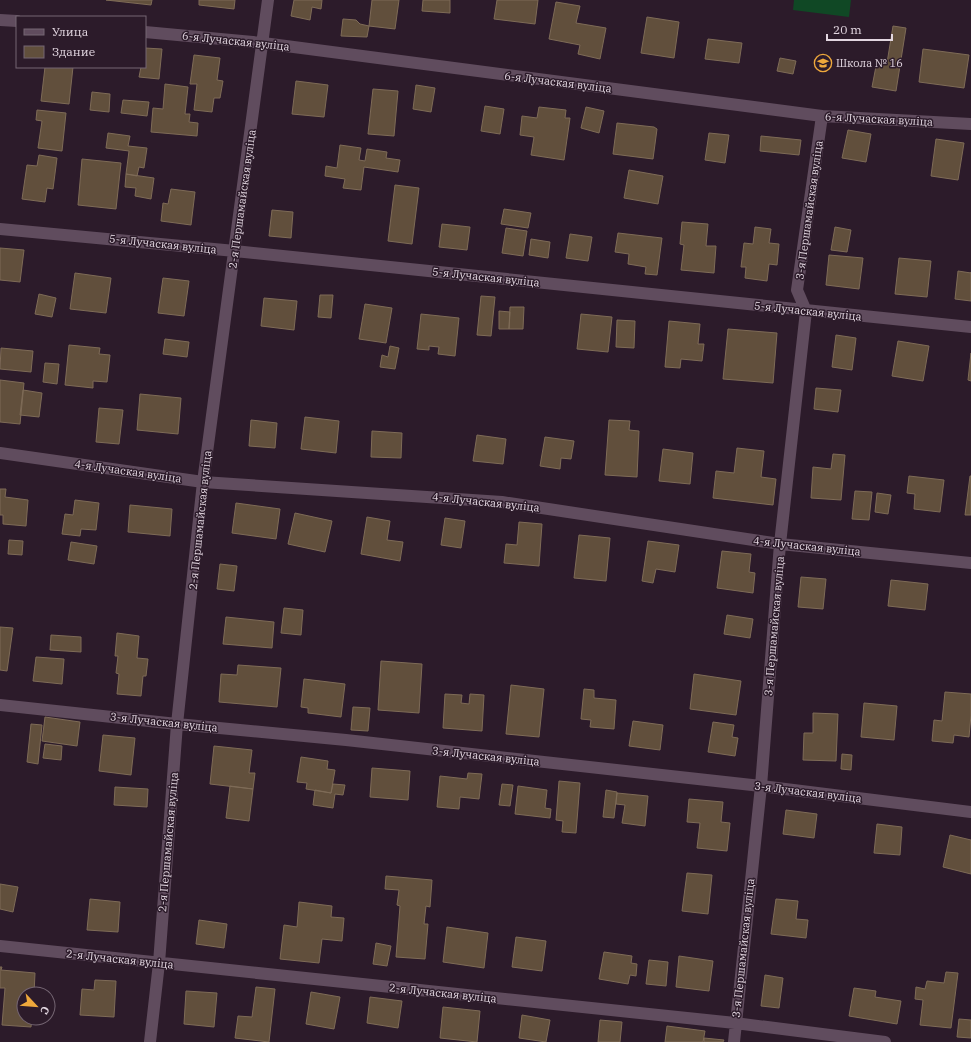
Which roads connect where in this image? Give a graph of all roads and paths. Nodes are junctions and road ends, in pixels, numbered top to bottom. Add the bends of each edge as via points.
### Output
1 (268, 0) edge
2 (0, 20) edge
3 (16, 21) edge
4 (146, 32) edge
5 (263, 43) junction
6 (822, 116) junction
7 (971, 124) edge
8 (0, 229) edge
9 (235, 251) junction
10 (806, 311) junction
11 (971, 327) edge
12 (0, 453) edge
13 (203, 482) junction
14 (780, 544) junction
15 (971, 563) edge
16 (0, 705) edge
17 (177, 724) junction
18 (761, 786) junction
19 (971, 812) edge
20 (0, 946) edge
21 (158, 963) junction
22 (735, 1023) junction
23 (150, 1042) edge
24 (734, 1042) edge
25 (885, 1042) edge

1 - 5 street, 2-я Першамайская вуліца
2 - 3 street
4 - 5 street, 6-я Лучаская вуліца
5 - 6 street, 6-я Лучаская вуліца
5 - 9 street, 2-я Першамайская вуліца
6 - 7 street, 6-я Лучаская вуліца
6 - 10 street, 3-я Першамайская вуліца via 797,290
8 - 9 street, 5-я Лучаская вуліца
9 - 10 street, 5-я Лучаская вуліца
9 - 13 street, 2-я Першамайская вуліца
10 - 11 street, 5-я Лучаская вуліца
10 - 14 street, 3-я Першамайская вуліца
12 - 13 street, 4-я Лучаская вуліца
13 - 14 street, 4-я Лучаская вуліца via 502,502
13 - 17 street, 2-я Першамайская вуліца
14 - 15 street, 4-я Лучаская вуліца
14 - 18 street, 3-я Першамайская вуліца
16 - 17 street, 3-я Лучаская вуліца
17 - 18 street, 3-я Лучаская вуліца
17 - 21 street, 2-я Першамайская вуліца
18 - 19 street, 3-я Лучаская вуліца
18 - 22 street, 3-я Першамайская вуліца
20 - 21 street, 2-я Лучаская вуліца
21 - 22 street, 2-я Лучаская вуліца
21 - 23 street, 2-я Першамайская вуліца
22 - 24 street, 3-я Першамайская вуліца
22 - 25 street, 2-я Лучаская вуліца

